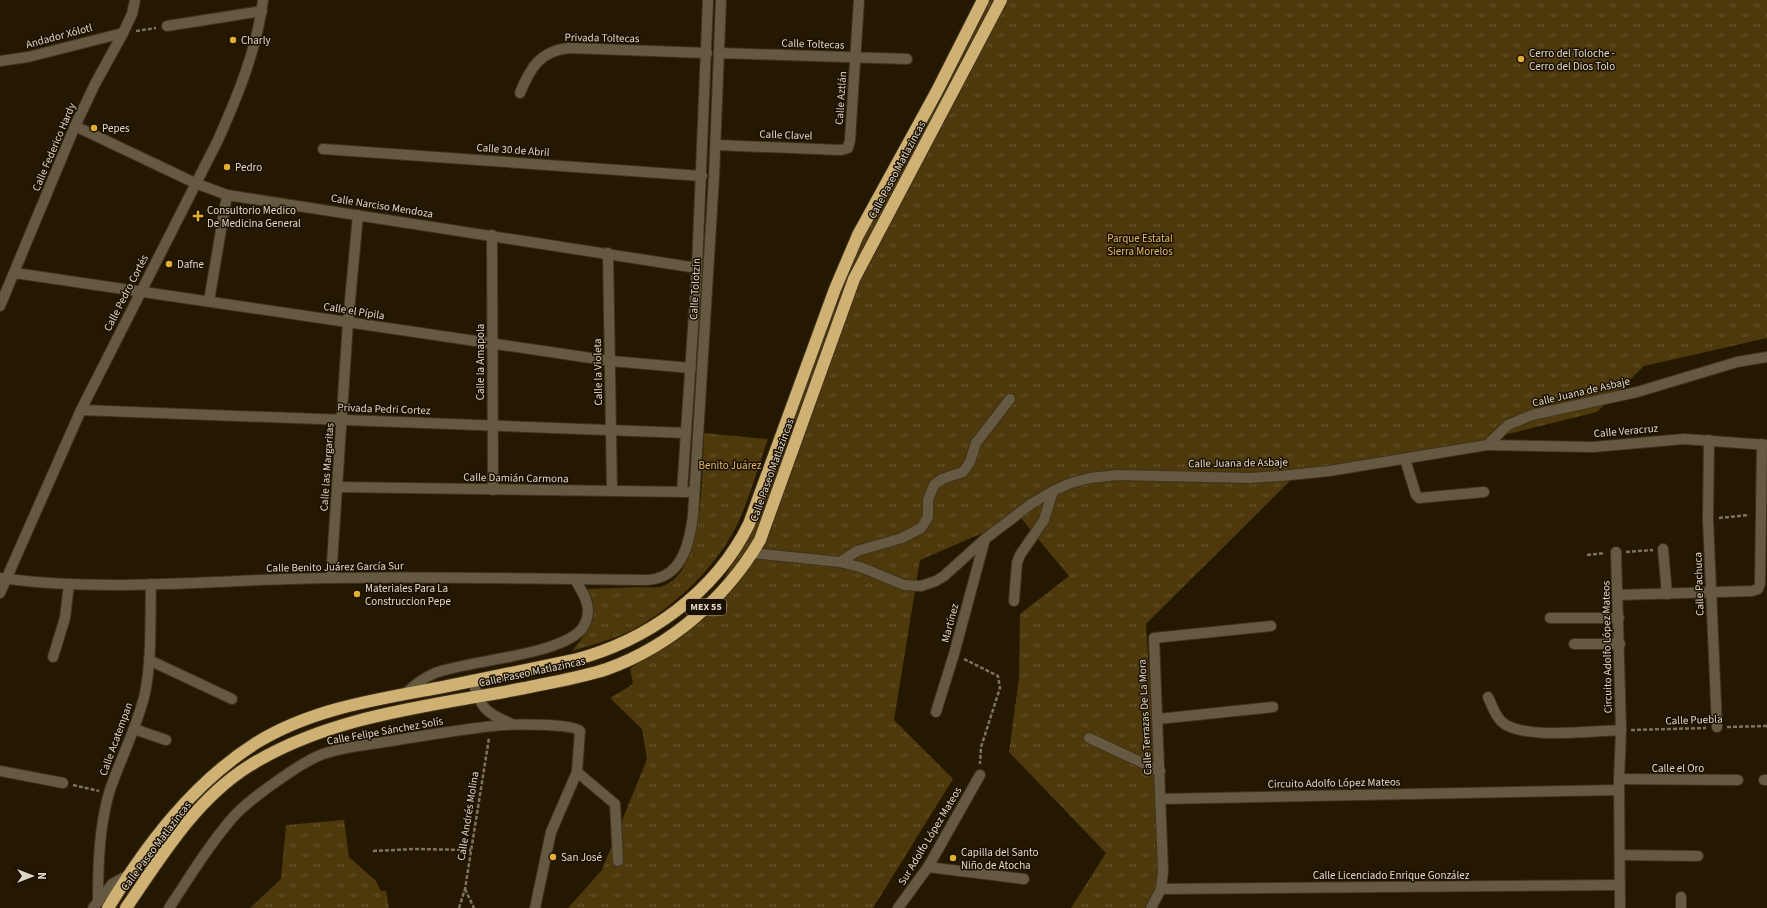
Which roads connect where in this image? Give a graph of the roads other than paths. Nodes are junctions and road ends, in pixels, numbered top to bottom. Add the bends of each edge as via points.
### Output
1 (135, 0) edge
2 (263, 0) edge
3 (708, 0) edge
4 (721, 0) edge
5 (859, 0) edge
6 (983, 0) edge
7 (1002, 0) edge
8 (262, 11) junction
9 (167, 26) road end
10 (124, 33) junction
11 (707, 53) junction
12 (719, 53) junction
13 (856, 57) junction
14 (906, 59) dead end
15 (0, 61) edge
16 (520, 93) dead end
17 (75, 126) junction
18 (850, 140) joint
19 (716, 145) junction
20 (323, 148) dead end
21 (702, 176) junction
22 (195, 183) junction
23 (227, 195) junction
24 (358, 215) junction
25 (492, 235) junction
26 (608, 253) junction
27 (697, 268) junction
28 (15, 273) junction
29 (140, 291) junction
30 (209, 301) junction
31 (0, 306) edge
32 (348, 322) junction
33 (492, 344) junction
34 (1767, 357) edge
35 (610, 361) junction
36 (691, 368) junction
37 (1010, 399) dead end
38 (81, 410) junction
39 (342, 419) junction
40 (492, 426) junction
41 (611, 430) junction
42 (686, 433) junction
43 (1709, 440) junction
44 (1764, 444) edge
45 (1487, 445) junction
46 (1405, 459) junction
47 (338, 487) junction
48 (493, 490) junction
49 (612, 491) junction
50 (1053, 491) junction
51 (682, 492) junction
52 (694, 492) junction
53 (1484, 492) dead end
54 (985, 539) junction
55 (1663, 549) dead end
56 (1616, 552) dead end
57 (752, 553) junction
58 (840, 562) junction
59 (670, 574) joint
60 (3, 578) edge
61 (331, 578) junction
62 (575, 579) junction
63 (69, 584) junction
64 (151, 584) junction
65 (0, 593) edge
66 (1711, 593) junction
67 (1667, 594) junction
68 (1618, 596) junction
69 (1014, 601) dead end
70 (1550, 618) dead end
71 (1619, 618) junction
72 (1271, 626) dead end
73 (1574, 644) dead end
74 (1620, 644) junction
75 (53, 657) dead end
76 (148, 660) junction
77 (474, 681) junction
78 (405, 694) junction
79 (478, 697) junction
80 (1488, 697) dead end
81 (232, 700) dead end
82 (1273, 707) dead end
83 (936, 712) dead end
84 (1158, 718) junction
85 (510, 724) junction
86 (1717, 727) road end
87 (134, 729) junction
88 (1621, 730) junction
89 (1089, 738) dead end
90 (166, 740) dead end
91 (0, 771) edge
92 (1160, 771) junction
93 (577, 772) junction
94 (980, 774) road end
95 (1738, 780) dead end
96 (63, 783) road end
97 (1619, 784) junction
98 (1161, 798) junction
99 (1620, 855) junction
100 (1698, 856) dead end
101 (618, 861) dead end
102 (928, 867) junction
103 (1024, 879) dead end
104 (1620, 885) junction
105 (1162, 889) junction
106 (1682, 897) dead end
107 (100, 906) edge
108 (126, 908) edge
109 (170, 908) edge
110 (534, 908) edge
111 (898, 908) edge
112 (1151, 908) edge
113 (1620, 908) edge
114 (1682, 908) edge

1 - 10 street, Calle Federico Hardy
2 - 8 street, Calle Pedro Cortés
3 - 11 street, Calle Tolotzin
4 - 12 street, Calle Tolotzin
5 - 13 street, Calle Aztlán
6 - 77 highway, Calle Paseo Matlazincas / MEX 55 via 937,91 858,235 835,289 749,524 733,553 715,575 680,607 658,624 621,644 574,660
7 - 57 highway, Calle Paseo Matlazincas / MEX 55 via 854,280 770,516
8 - 9 street
8 - 22 street, Calle Pedro Cortés via 252,53 235,102
10 - 15 street, Andador Xólotl via 28,57
10 - 17 street, Calle Federico Hardy
11 - 16 street, Privada Toltecas via 569,48 551,51 526,76
11 - 21 street, Calle Tolotzin
12 - 13 street, Calle Toltecas
12 - 19 street, Calle Tolotzin
13 - 14 street, Calle Toltecas
13 - 18 street, Calle Aztlán
17 - 22 street, Calle Narciso Mendoza
17 - 28 street, Calle Federico Hardy
18 - 19 street, Calle Clavel via 848,148 841,150
19 - 52 street, Calle Tolotzin
20 - 21 street, Calle 30 de Abril
21 - 27 street, Calle Tolotzin
22 - 23 street, Calle Narciso Mendoza
22 - 29 street, Calle Pedro Cortés
23 - 24 street, Calle Narciso Mendoza
23 - 30 street
24 - 25 street, Calle Narciso Mendoza
24 - 32 street, Calle las Margaritas
25 - 26 street, Calle Narciso Mendoza
25 - 33 street, Calle la Amapola
26 - 27 street, Calle Narciso Mendoza
26 - 35 street, Calle la Violeta
27 - 36 street, Calle Tolotzin
28 - 29 street, Calle el Pípila
28 - 31 street, Calle Federico Hardy
29 - 30 street, Calle el Pípila
29 - 38 street, Calle Pedro Cortés
30 - 32 street, Calle el Pípila
32 - 33 street, Calle el Pípila
32 - 39 street, Calle las Margaritas
33 - 35 street, Calle el Pípila
33 - 40 street, Calle la Amapola
34 - 45 street, Calle Juana de Asbaje via 1737,362 1637,392 1532,415 1504,428
35 - 36 street, Calle el Pípila
35 - 41 street, Calle la Violeta
36 - 42 street, Calle Tolotzin
37 - 58 street via 976,444 970,462 963,472 942,479 934,485 928,500 928,517 921,528 902,538 857,551
38 - 39 street, Privada Pedri Cortez
38 - 60 street, Calle Pedro Cortés
39 - 40 street, Privada Pedri Cortez
39 - 47 street, Calle las Margaritas
40 - 41 street, Privada Pedri Cortez
40 - 48 street, Calle la Amapola
41 - 42 street, Privada Pedri Cortez
41 - 49 street, Calle la Violeta
42 - 51 street, Calle Tolotzin
43 - 44 street, Calle Veracruz
43 - 45 street, Calle Veracruz via 1665,440 1593,447
43 - 66 street, Calle Pachuca via 1708,518
44 - 66 street via 1759,587 1752,591
45 - 46 street, Calle Juana de Asbaje
46 - 50 street, Calle Juana de Asbaje via 1250,478 1117,475 1090,478
46 - 53 street via 1419,498
47 - 48 street, Calle Damián Carmona
47 - 61 street, Calle las Margaritas
48 - 49 street, Calle Damián Carmona
49 - 51 street, Calle Damián Carmona
50 - 54 street, Calle Juana de Asbaje via 1031,504
50 - 69 street via 1044,520 1020,554
51 - 52 street, Calle Damián Carmona
52 - 59 street, Calle Tolotzin via 688,543
54 - 58 street, Calle Juana de Asbaje via 944,576 921,586 904,585 863,568
54 - 83 street, Martínez
55 - 67 street
56 - 68 street, Circuito Adolfo López Mateos
57 - 58 street, Calle Juana de Asbaje
57 - 79 highway, Calle Paseo Matlazincas / MEX 55 via 729,583 696,616 634,657 583,676
59 - 62 street, Calle Benito Juárez García Sur via 657,580
60 - 63 street, Calle Benito Juárez García Sur
60 - 65 street, Calle Pedro Cortés
61 - 62 street, Calle Benito Juárez García Sur
61 - 64 street, Calle Benito Juárez García Sur
62 - 78 street via 588,610 585,624 575,635 541,648 435,673 418,682
63 - 64 street, Calle Benito Juárez García Sur
63 - 75 street via 65,618
64 - 76 street, Calle Acatempan
66 - 67 street
66 - 86 street, Calle Pachuca
67 - 68 street
68 - 71 street, Circuito Adolfo López Mateos
70 - 71 street
71 - 74 street, Circuito Adolfo López Mateos
72 - 84 street, Calle Terrazas De La Mora via 1157,636 1154,640
73 - 74 street
74 - 88 street, Circuito Adolfo López Mateos
76 - 81 street
76 - 87 street, Calle Acatempan via 145,693
77 - 78 highway, Calle Paseo Matlazincas / MEX 55
77 - 79 street
78 - 107 highway, Calle Paseo Matlazincas / MEX 55 via 357,703 316,715 257,743 199,788
79 - 85 street via 487,712
79 - 108 highway, Calle Paseo Matlazincas / MEX 55 via 344,724 298,740 260,760 233,777 204,803 181,830
80 - 88 street via 1501,722 1519,731 1544,733
82 - 84 street
84 - 92 street, Calle Terrazas De La Mora
85 - 93 street, Calle Felipe Sánchez Solís via 576,729 580,733
85 - 109 street, Calle Felipe Sánchez Solís via 358,746 310,760 254,798 235,815
87 - 90 street
87 - 107 street, Calle Acatempan via 110,793 101,842
88 - 97 street, Circuito Adolfo López Mateos
89 - 92 street
91 - 96 street
92 - 98 street, Calle Terrazas De La Mora
93 - 101 street via 615,804
93 - 110 street via 551,832
94 - 102 street, Sur Adolfo López Mateos
95 - 97 street, Calle el Oro
97 - 98 street, Circuito Adolfo López Mateos
97 - 99 street, Circuito Adolfo López Mateos
98 - 105 street
99 - 100 street
99 - 104 street, Circuito Adolfo López Mateos
102 - 103 street
102 - 111 street, Sur Adolfo López Mateos
104 - 105 street, Calle Licenciado Enrique González
104 - 113 street, Circuito Adolfo López Mateos
105 - 112 street
106 - 114 street

